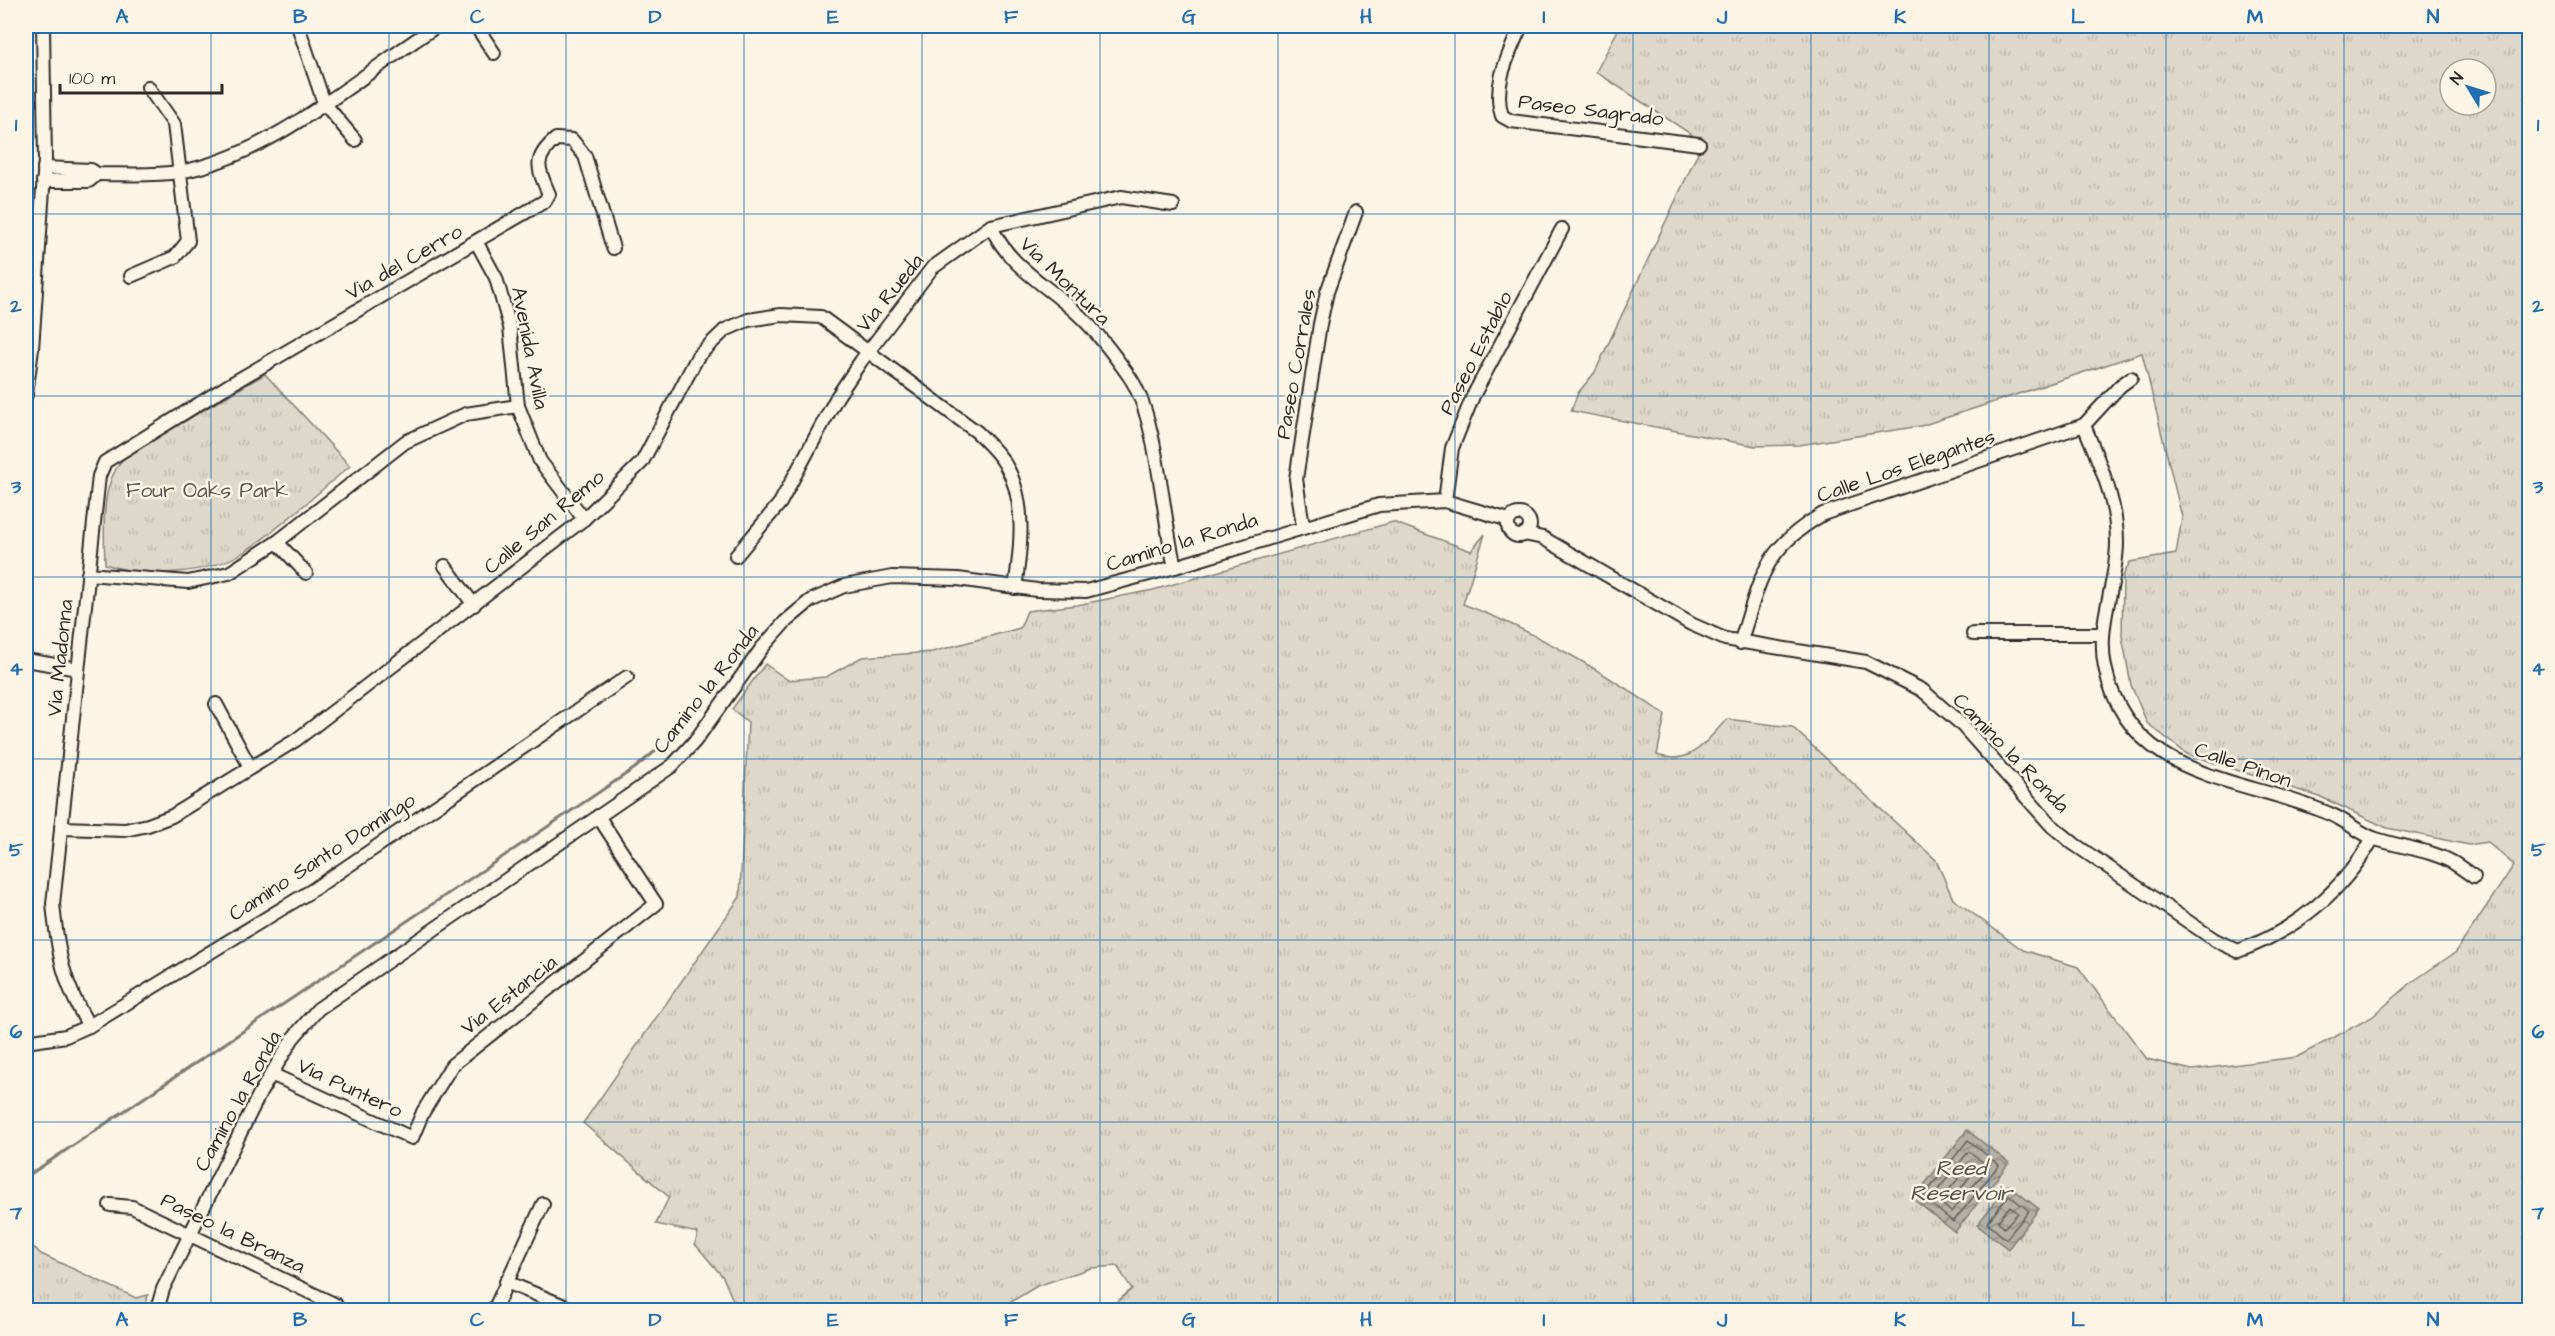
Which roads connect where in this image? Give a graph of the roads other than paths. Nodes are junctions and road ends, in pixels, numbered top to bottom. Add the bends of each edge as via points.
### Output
1 (43, 26) edge
2 (298, 26) edge
3 (437, 26) edge
4 (476, 26) edge
5 (1521, 26) edge
6 (494, 53) dead end
7 (148, 87) dead end
8 (324, 103) junction
9 (355, 140) dead end
10 (1699, 144) dead end
11 (178, 172) junction
12 (44, 174) junction
13 (1173, 206) dead end
14 (1356, 212) dead end
15 (991, 226) junction
16 (1562, 230) dead end
17 (477, 243) junction
18 (614, 248) dead end
19 (131, 276) dead end
20 (868, 351) junction
21 (2131, 378) dead end
22 (26, 395) edge
23 (518, 406) junction
24 (2084, 425) junction
25 (105, 462) joint
26 (1445, 501) junction
27 (584, 519) junction
28 (1509, 520) junction
29 (1303, 526) junction
30 (1527, 528) junction
31 (278, 542) junction
32 (736, 556) dead end
33 (444, 566) dead end
34 (1175, 567) junction
35 (306, 573) dead end
36 (88, 574) junction
37 (1015, 588) junction
38 (474, 605) junction
39 (1973, 634) dead end
40 (2101, 634) junction
41 (1740, 643) junction
42 (26, 660) edge
43 (78, 669) junction
44 (627, 677) dead end
45 (216, 704) dead end
46 (250, 767) junction
47 (598, 816) junction
48 (61, 828) junction
49 (2373, 838) junction
50 (2474, 877) dead end
51 (89, 1026) junction
52 (26, 1042) edge
53 (271, 1074) junction
54 (412, 1138) joint
55 (543, 1204) dead end
56 (110, 1205) dead end
57 (190, 1234) junction
58 (506, 1282) junction
59 (336, 1305) dead end
60 (157, 1311) edge
61 (494, 1311) edge
62 (574, 1311) edge

1 - 12 street
2 - 8 street
3 - 8 street
4 - 6 street
5 - 10 street, Paseo Sagrado via 1500,78 1498,104 1502,116 1511,121
7 - 11 street via 174,124
8 - 9 street
8 - 11 street via 247,150
11 - 12 street via 97,174 89,181
11 - 19 street via 188,241 175,257
12 - 22 street
13 - 15 street, Via Rueda via 1121,197
14 - 29 street, Paseo Corrales via 1320,324 1296,479
15 - 20 street, Via Rueda via 932,268
15 - 34 street, Via Montura via 997,241 1017,266 1080,316 1131,379 1149,424
16 - 26 street, Paseo Establo via 1473,396 1452,448
17 - 18 street, Via del Cerro via 545,201 549,194 539,159 556,139 572,140 585,156
17 - 23 street, Avenida Avilla via 496,278 510,327
17 - 25 street, Via del Cerro via 226,387
20 - 27 street, Calle San Remo via 821,317 781,315 748,320 725,330 698,356 642,462
20 - 32 street, Via Rueda via 837,397 780,503
20 - 37 street, Calle San Remo via 977,432 1006,464 1019,496
21 - 24 street
23 - 27 street, Avenida Avilla via 540,461
23 - 31 street via 466,414 405,442
24 - 40 street, Calle Pinon via 2114,502 2117,542
24 - 41 street, Calle Los Elegantes via 1823,514 1804,525 1772,556 1760,577
25 - 36 street, Via Madonna via 99,476
26 - 28 street, Camino la Ronda
26 - 29 street, Camino la Ronda via 1379,505
27 - 38 street, Calle San Remo
28 - 30 street, Camino la Ronda via 1511,533
28 - 30 street, Camino la Ronda via 1513,515 1526,516
29 - 34 street, Camino la Ronda
30 - 41 street, Camino la Ronda via 1541,532 1544,538 1691,624
31 - 35 street
31 - 36 street via 229,573 188,582
33 - 38 street
34 - 37 street, Camino la Ronda via 1086,591
36 - 43 street, Via Madonna
37 - 47 street, Camino la Ronda via 957,579 892,577 844,586 810,601 762,648 695,741 672,766
38 - 46 street, Calle San Remo via 296,740
39 - 40 street
40 - 49 street, Calle Pinon via 2115,702 2138,734 2169,758 2203,776 2330,814
41 - 49 street, Camino la Ronda via 1801,649 1866,662 1922,690 1961,724 2051,825 2215,940 2238,951 2262,942 2302,917 2339,887
42 - 43 street
43 - 48 street, Via Madonna
44 - 51 street, Camino Santo Domingo via 311,891
45 - 46 street
46 - 48 street, Calle San Remo via 172,816 148,825 125,830
47 - 53 street, Camino la Ronda via 318,1009 293,1038
47 - 54 street, Via Estancia via 656,904 452,1065
48 - 51 street, Via Madonna via 53,904 57,953 66,982
49 - 50 street, Calle Pinon via 2450,861
51 - 52 street, Camino Santo Domingo via 66,1036
53 - 54 street, Via Puntero
53 - 57 street, Camino la Ronda
55 - 58 street
56 - 57 street, Paseo la Branza via 132,1207
57 - 59 street, Paseo la Branza
57 - 60 street, Camino la Ronda via 163,1288
58 - 61 street
58 - 62 street

